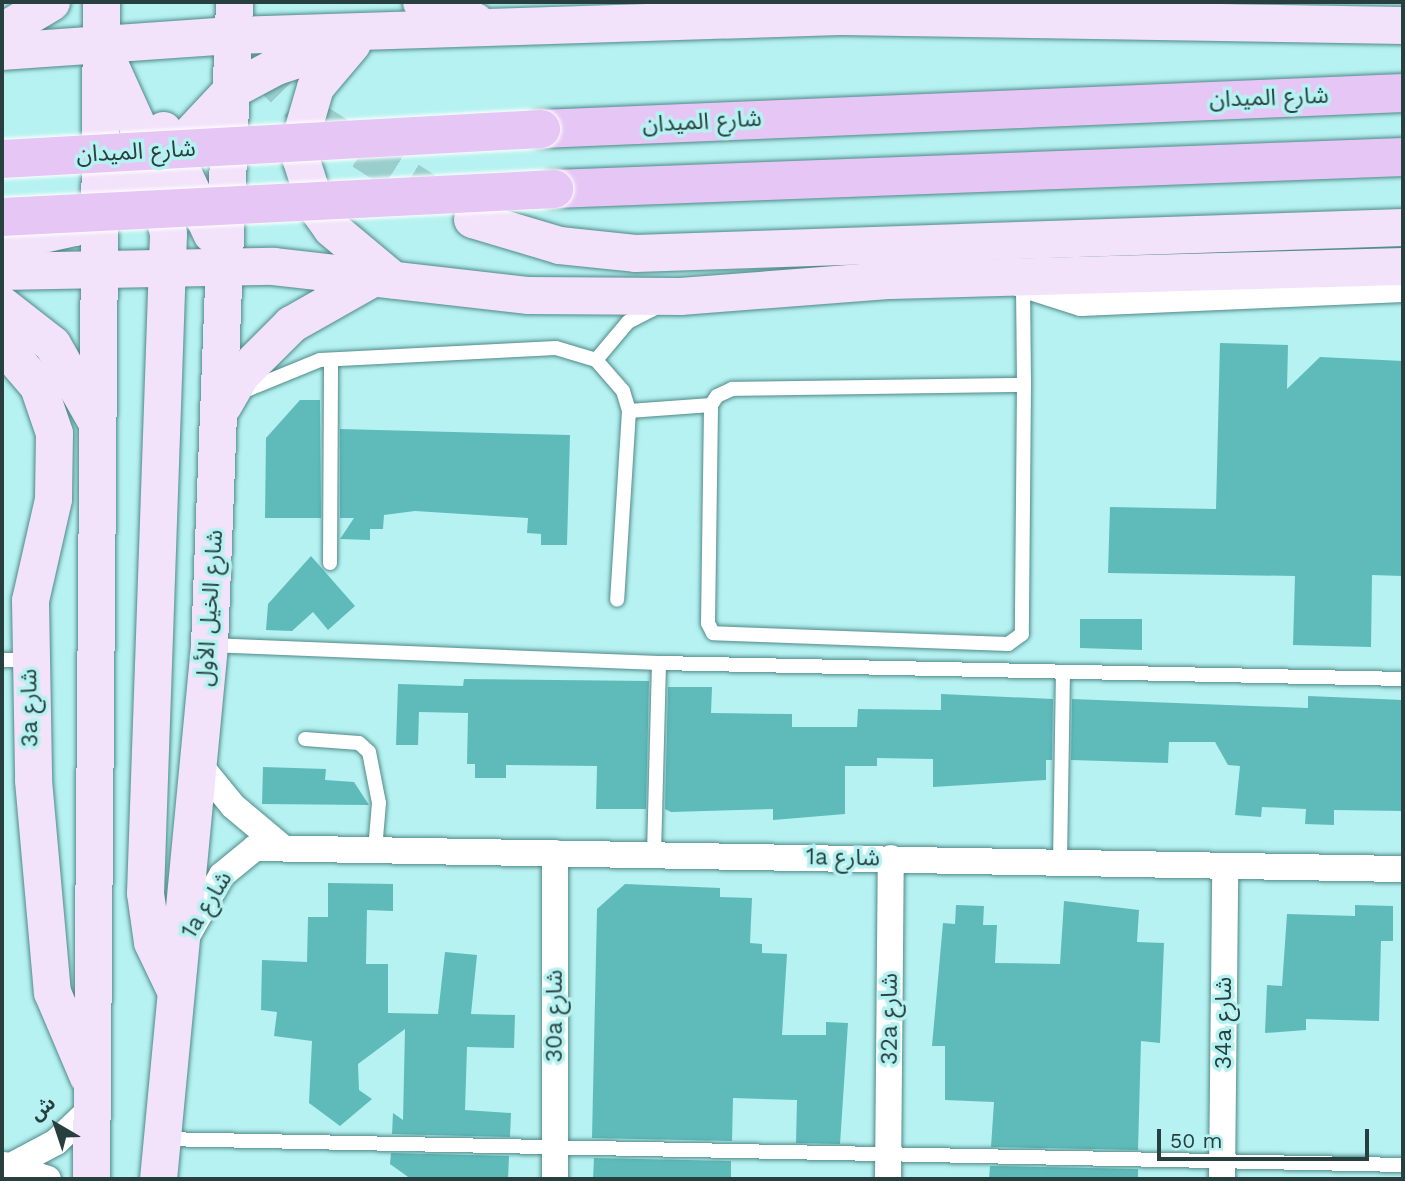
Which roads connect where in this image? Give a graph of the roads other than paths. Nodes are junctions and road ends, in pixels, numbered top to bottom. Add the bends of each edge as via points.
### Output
1 (51, 2) edge
2 (101, 2) edge
3 (122, 2) edge
4 (421, 2) edge
5 (233, 18) edge
6 (1403, 25) edge
7 (492, 28) junction
8 (2, 31) edge
9 (367, 31) junction
10 (114, 42) junction
11 (2, 51) edge
12 (231, 90) junction
13 (1403, 93) edge
14 (162, 153) junction
15 (1403, 157) edge
16 (2, 159) edge
17 (1282, 162) junction
18 (1403, 180) edge
19 (100, 207) junction
20 (2, 217) edge
21 (472, 219) tunnel mouth
22 (1403, 227) edge
23 (2, 243) edge
24 (226, 265) junction
25 (170, 266) junction
26 (1403, 266) edge
27 (100, 268) junction
28 (2, 271) edge
29 (383, 278) junction
30 (1014, 283) junction
31 (1403, 289) edge
32 (680, 296) junction
33 (2, 305) edge
34 (2, 344) edge
35 (325, 360) junction
36 (596, 360) junction
37 (1024, 385) junction
38 (712, 405) junction
39 (223, 406) junction
40 (629, 411) junction
41 (99, 441) junction
42 (47, 519) junction
43 (330, 563) dead end
44 (617, 600) dead end
45 (209, 645) junction
46 (15, 660) edge
47 (659, 663) junction
48 (1063, 673) junction
49 (1403, 678) edge
50 (304, 739) dead end
51 (197, 762) junction
52 (282, 848) junction
53 (375, 850) junction
54 (555, 853) junction
55 (654, 854) junction
56 (891, 859) junction
57 (1060, 862) junction
58 (1225, 867) junction
59 (1403, 869) edge
60 (174, 972) junction
61 (91, 1096) junction
62 (161, 1139) junction
63 (555, 1149) junction
64 (7, 1165) edge
65 (1403, 1165) edge
66 (889, 1167) edge
67 (1222, 1170) edge
68 (48, 1179) edge
69 (91, 1179) edge
70 (159, 1179) edge
71 (555, 1179) edge

1 - 8 main road
2 - 10 main road
3 - 10 main road
4 - 7 main road
5 - 9 main road
5 - 10 main road
5 - 12 main road, شارع الخيل الأول
5 - 14 main road
6 - 7 main road via 840,16
7 - 9 main road
9 - 12 main road
9 - 29 main road via 315,87 303,122 301,160 316,207 331,228
10 - 11 main road
10 - 14 main road
10 - 19 main road
12 - 14 main road
12 - 24 main road, شارع الخيل الأول
13 - 16 main road, شارع الميدان, bridge via 541,129
14 - 19 main road
14 - 24 main road
14 - 25 main road
14 - 27 main road
15 - 17 main road
17 - 18 main road via 1314,178
17 - 20 main road, bridge via 554,189
19 - 23 main road via 74,227
19 - 27 main road
21 - 22 main road via 559,245 635,253
24 - 25 main road
24 - 29 main road
24 - 39 main road, شارع الخيل الأول
25 - 27 main road
25 - 60 main road via 145,893 152,942
26 - 30 main road
27 - 28 main road
27 - 41 main road
29 - 32 main road via 528,295
29 - 39 main road via 274,339 240,374
30 - 31 street via 1081,303
30 - 32 main road via 890,280
30 - 37 lane
32 - 36 lane via 628,322
33 - 41 main road via 52,344
34 - 42 main road, 3a شارع via 25,366 48,409 55,477
35 - 36 lane via 556,348
35 - 39 lane via 251,386
35 - 43 lane
36 - 40 lane via 617,382
37 - 38 lane via 732,389
37 - 38 lane via 1022,634 1008,644 713,633 708,623
38 - 40 lane
39 - 45 main road, شارع الخيل الأول
40 - 44 lane
41 - 42 main road
41 - 61 main road
42 - 46 main road, 3a شارع
45 - 47 lane
45 - 51 main road, شارع الخيل الأول
46 - 61 main road, 3a شارع via 52,992
47 - 48 lane
47 - 55 lane
48 - 49 lane
48 - 57 lane
50 - 53 lane via 359,743 369,752 379,803
51 - 52 street via 233,806
51 - 60 main road, شارع الخيل الأول
52 - 53 street, 1a شارع
52 - 60 street, 1a شارع via 255,848 237,859 211,890
53 - 54 street, 1a شارع
54 - 55 street, 1a شارع
54 - 63 street, 30a شارع
55 - 56 street, 1a شارع
56 - 57 street, 1a شارع
56 - 66 street, 32a شارع
57 - 58 street, 1a شارع
58 - 59 street, 1a شارع
58 - 67 street, 34a شارع
60 - 62 main road, شارع الخيل الأول
61 - 64 street via 55,1142
61 - 69 main road
62 - 63 lane
62 - 70 main road, شارع الخيل الأول
63 - 66 lane
63 - 71 street, 30a شارع
64 - 68 street
65 - 67 lane
66 - 67 lane

